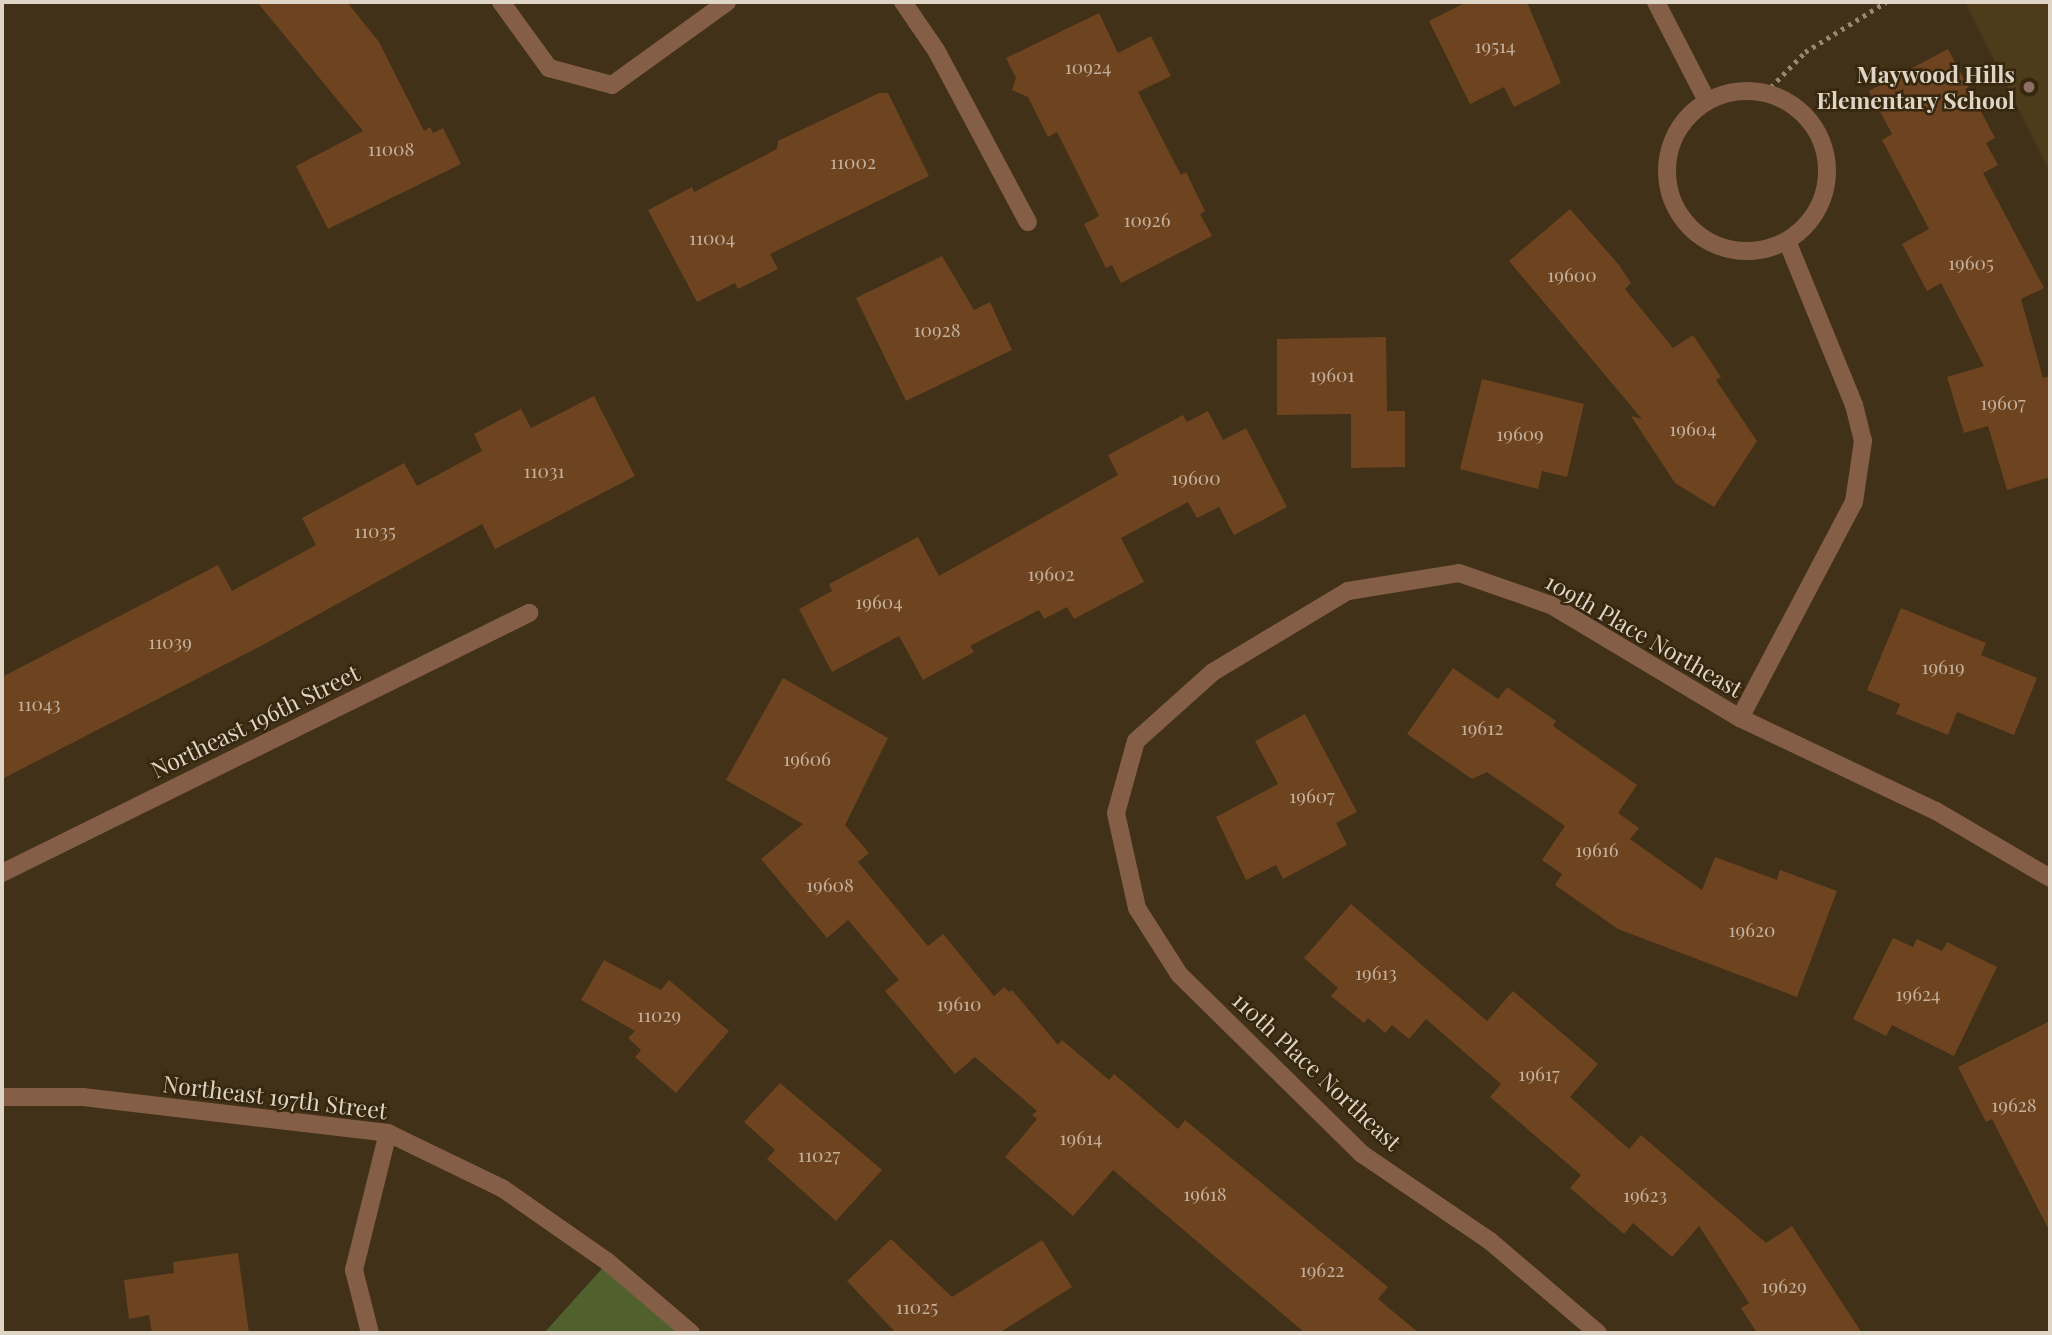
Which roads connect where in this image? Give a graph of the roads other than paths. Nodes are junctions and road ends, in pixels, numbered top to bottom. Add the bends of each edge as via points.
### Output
1 (501, 2) edge
2 (727, 2) edge
3 (903, 2) edge
4 (1656, 2) edge
5 (1707, 101) junction
6 (1028, 222) dead end
7 (1787, 241) junction
8 (529, 613) dead end
9 (1740, 718) junction
10 (1116, 813) joint
11 (2, 873) edge
12 (2050, 878) edge
13 (2, 1097) edge
14 (388, 1133) junction
15 (370, 1333) edge
16 (691, 1333) edge
17 (1598, 1333) edge

1 - 2 street via 549,68 612,85
3 - 6 street via 936,50
4 - 5 street
5 - 7 street via 1729,92 1765,93 1794,105 1811,121 1828,163 1819,208
5 - 7 street via 1688,115 1667,156 1666,178 1683,221 1700,237 1742,252 1766,250
7 - 9 street via 1854,405 1863,441 1854,502
8 - 11 street, Northeast 196th Street
9 - 10 street, 109th Place Northeast via 1550,605 1459,573 1348,591 1213,672 1136,741
9 - 12 street, 109th Place Northeast via 1936,811
10 - 17 street, 110th Place Northeast via 1137,908 1179,974 1362,1154 1490,1241
13 - 14 street, Northeast 197th Street via 83,1097
14 - 15 street via 354,1270
14 - 16 street, Northeast 197th Street via 502,1188 608,1262

